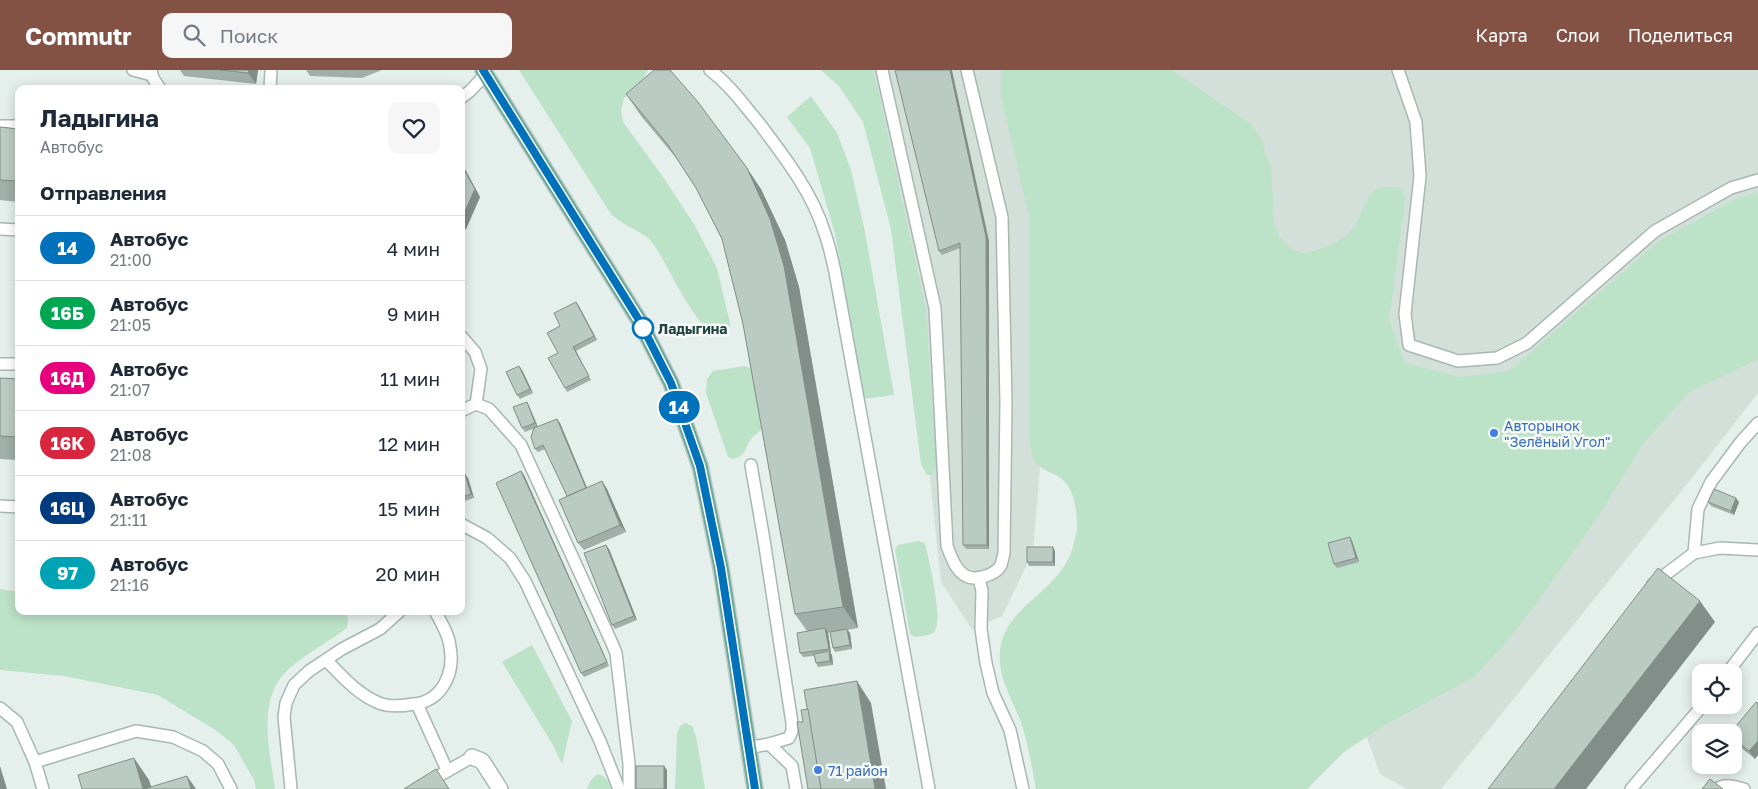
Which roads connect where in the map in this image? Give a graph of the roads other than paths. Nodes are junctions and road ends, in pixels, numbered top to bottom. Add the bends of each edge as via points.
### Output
1 (133, 70) edge
2 (271, 70) edge
3 (710, 70) edge
4 (882, 70) edge
5 (967, 70) edge
6 (1398, 70) edge
7 (152, 72) edge
8 (485, 72) edge
9 (158, 85) edge
10 (270, 85) edge
11 (465, 95) edge
12 (0, 126) edge
13 (15, 126) edge
14 (1758, 180) edge
15 (0, 229) edge
16 (15, 230) edge
17 (465, 341) edge
18 (0, 364) edge
19 (15, 364) edge
20 (476, 404) junction
21 (465, 409) edge
22 (1758, 423) edge
23 (751, 466) dead end
24 (0, 506) edge
25 (15, 507) edge
26 (465, 526) edge
27 (1758, 550) edge
28 (1694, 553) junction
29 (979, 578) junction
30 (1646, 593) edge
31 (396, 615) edge
32 (437, 615) edge
33 (1758, 632) edge
34 (326, 660) junction
35 (1734, 664) edge
36 (417, 704) junction
37 (0, 708) edge
38 (1695, 714) edge
39 (769, 744) junction
40 (748, 748) junction
41 (472, 757) joint
42 (36, 762) junction
43 (447, 770) junction
44 (43, 789) edge
45 (231, 789) edge
46 (291, 789) edge
47 (416, 789) edge
48 (500, 789) edge
49 (620, 789) edge
50 (629, 789) edge
51 (755, 789) edge
52 (796, 789) edge
53 (929, 789) edge
54 (1023, 789) edge
55 (1630, 789) edge
56 (1717, 789) edge
57 (1744, 789) edge

1 - 7 lane
2 - 10 lane
3 - 53 lane via 733,90 778,149 802,184 824,229 835,272
4 - 29 lane via 935,308 947,546 956,566 966,576
5 - 29 lane via 1002,217 1006,403 1004,554 1000,566
6 - 14 lane via 1416,122 1420,176 1405,314 1409,345 1435,354 1458,361 1497,358 1527,343 1655,231 1732,188
7 - 9 lane
8 - 11 lane
8 - 40 main road via 639,320 671,383 700,466 721,568
12 - 13 lane
15 - 16 lane
17 - 20 lane via 475,352 481,369
18 - 19 lane
20 - 21 lane
20 - 50 lane via 489,409 521,445 616,653
22 - 28 lane via 1711,482 1698,509
23 - 39 lane via 792,723 789,738
24 - 25 lane
26 - 49 lane via 487,538 510,558 525,581
27 - 28 lane via 1720,548
28 - 30 lane
29 - 54 lane via 986,664 1010,730
31 - 34 lane via 380,629
32 - 36 lane via 450,647 450,672 444,687 432,699
33 - 35 lane
34 - 36 lane via 358,692 381,704
34 - 46 lane via 294,685 286,703
36 - 43 lane
37 - 42 lane via 17,722
38 - 55 lane
39 - 40 lane
39 - 52 lane via 792,766
40 - 51 main road
41 - 43 lane
41 - 48 street via 482,761
42 - 44 lane
42 - 45 lane via 136,731 173,737 203,751 218,764
43 - 47 lane
56 - 57 lane via 1721,786

